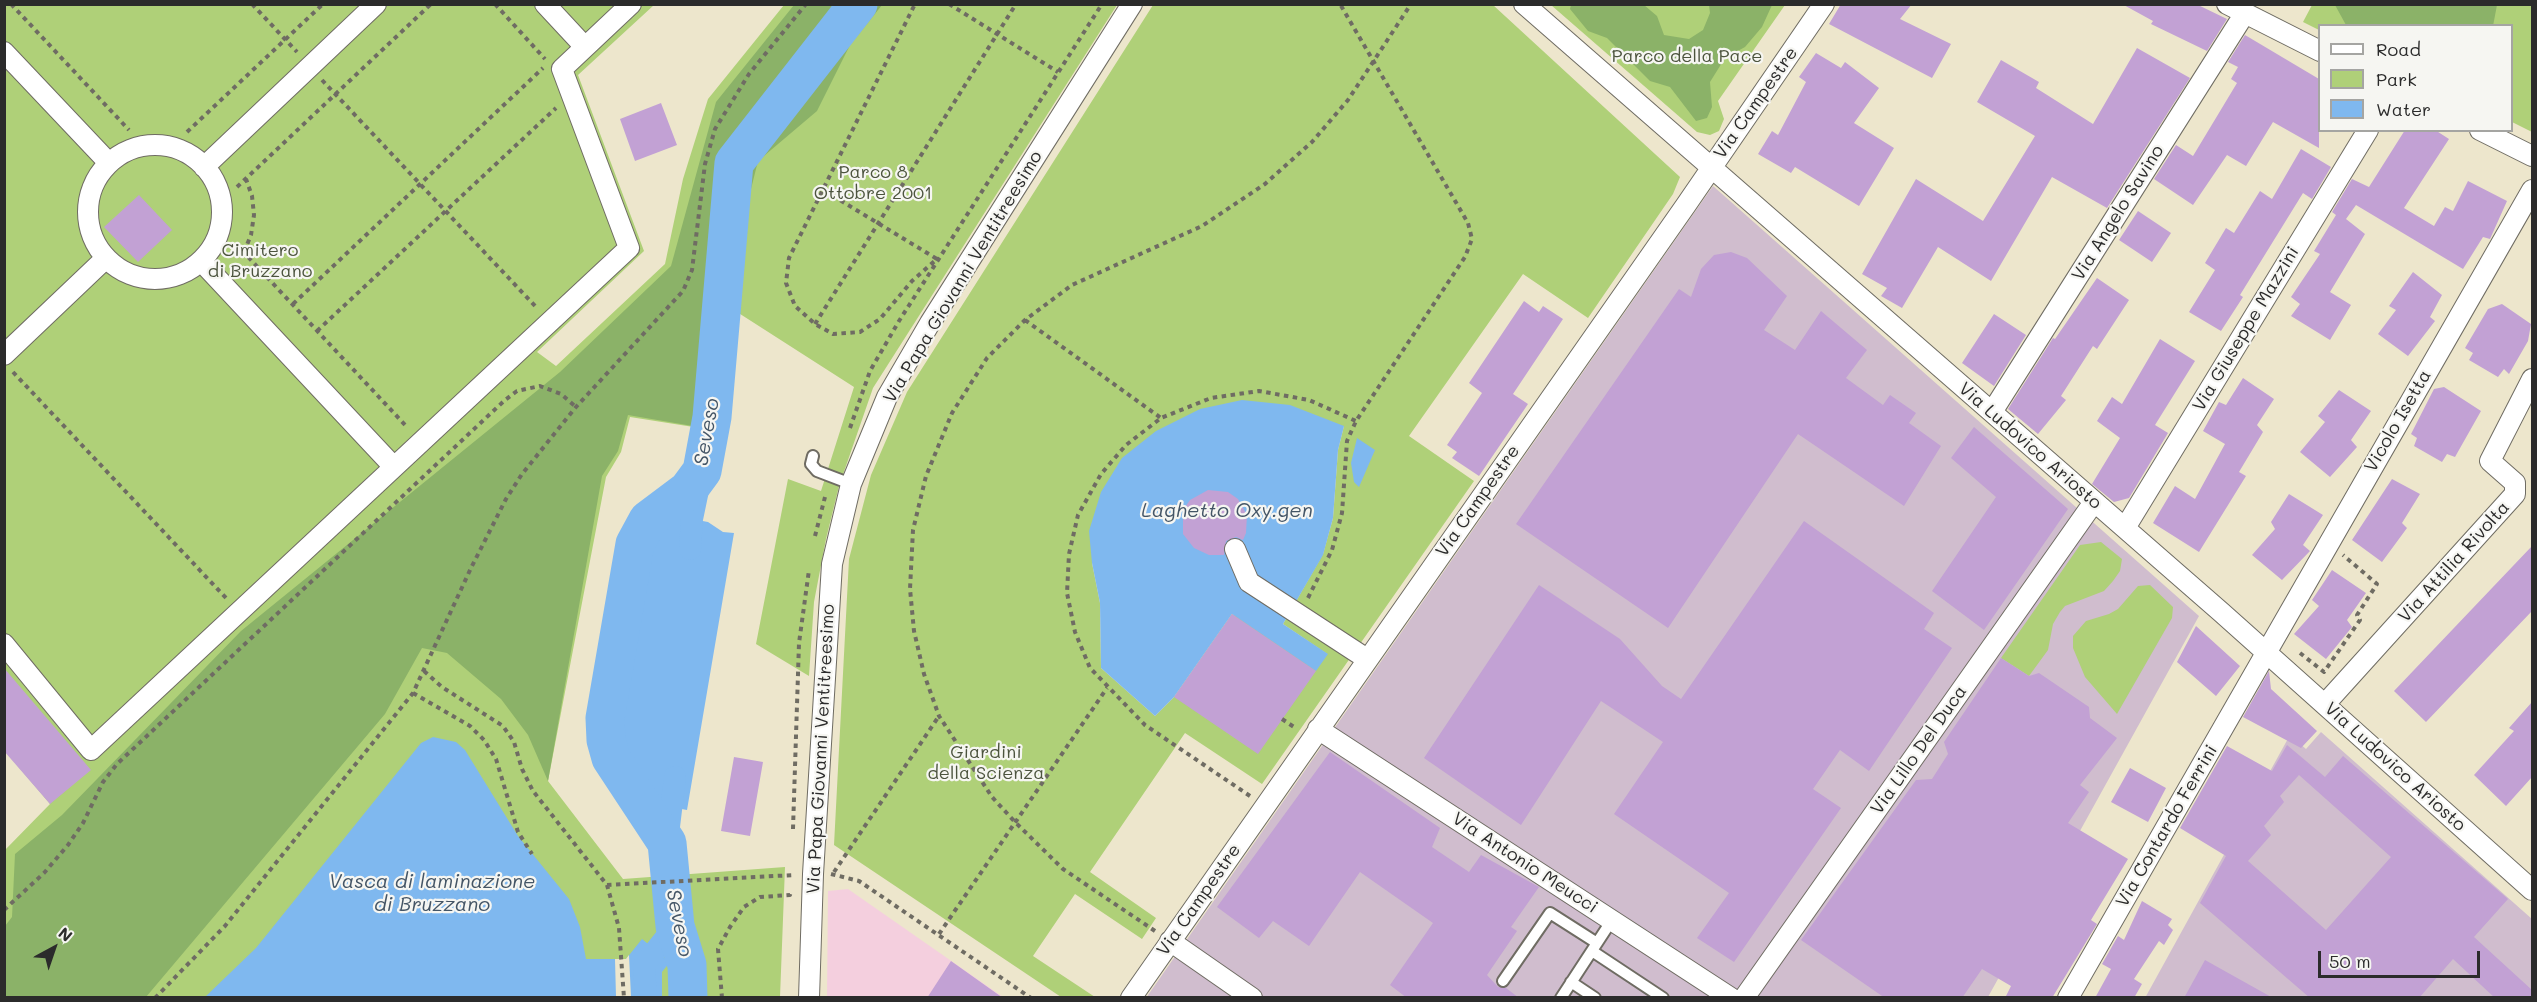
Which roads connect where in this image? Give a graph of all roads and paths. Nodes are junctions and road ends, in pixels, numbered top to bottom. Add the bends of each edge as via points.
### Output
1 (11, 4) edge
2 (252, 4) edge
3 (323, 4) edge
4 (376, 4) edge
5 (431, 4) edge
6 (495, 4) edge
7 (545, 4) edge
8 (631, 4) edge
9 (806, 4) edge
10 (915, 4) edge
11 (950, 4) edge
12 (1016, 4) edge
13 (1132, 4) edge
14 (1340, 4) edge
15 (1411, 4) edge
16 (1524, 4) edge
17 (1824, 4) edge
18 (2227, 4) edge
19 (2251, 12) edge
20 (997, 34) junction
21 (285, 40) junction
22 (585, 47) junction
23 (2318, 50) edge
24 (4, 52) edge
25 (1373, 63) junction
26 (310, 67) junction
27 (1058, 72) dead end
28 (336, 94) junction
29 (571, 94) junction
30 (129, 130) dead end
31 (187, 132) dead end
32 (2367, 132) edge
33 (2484, 132) edge
34 (2532, 156) edge
35 (109, 163) junction
36 (204, 167) junction
37 (1712, 167) junction
38 (246, 179) junction
39 (420, 184) junction
40 (237, 187) dead end
41 (2532, 190) edge
42 (825, 191) junction
43 (445, 211) junction
44 (879, 223) junction
45 (236, 244) dead end
46 (244, 252) junction
47 (106, 258) junction
48 (201, 261) junction
49 (293, 304) junction
50 (1025, 320) junction
51 (548, 321) junction
52 (815, 324) junction
53 (317, 331) junction
54 (4, 355) edge
55 (4, 363) edge
56 (2532, 379) edge
57 (576, 407) junction
58 (1992, 412) junction
59 (1161, 417) junction
60 (1356, 421) junction
61 (420, 441) junction
62 (813, 456) dead end
63 (393, 466) junction
64 (851, 484) junction
65 (2094, 502) junction
66 (2125, 528) junction
67 (2328, 541) junction
68 (1235, 549) dead end
69 (239, 611) junction
70 (1295, 612) junction
71 (2277, 633) junction
72 (4, 644) edge
73 (2267, 654) junction
74 (1367, 659) junction
75 (424, 671) junction
76 (1107, 688) junction
77 (413, 693) junction
78 (2325, 704) junction
79 (939, 716) junction
80 (1318, 729) junction
81 (1265, 805) junction
82 (1015, 822) junction
83 (532, 854) dead end
84 (813, 874) junction
85 (833, 874) junction
86 (607, 885) junction
87 (2532, 890) edge
88 (790, 895) dead end
89 (4, 910) edge
90 (1612, 920) junction
91 (939, 934) junction
92 (1170, 941) junction
93 (1595, 947) junction
94 (1503, 981) dead end
95 (1571, 982) junction
96 (155, 998) edge
97 (624, 998) edge
98 (722, 998) edge
99 (809, 998) edge
100 (1031, 998) edge
101 (1131, 998) edge
102 (1252, 998) edge
103 (1561, 998) edge
104 (1595, 998) edge
105 (1663, 998) edge
106 (1731, 998) edge
107 (1744, 998) edge
108 (2068, 998) edge

1 - 30 path
2 - 21 path
3 - 21 path
4 - 26 street
5 - 28 path
6 - 39 path via 549,63
7 - 22 street
8 - 22 street
9 - 57 path via 749,74 715,129 705,164 692,270 683,291
10 - 42 path
11 - 20 path
12 - 20 path
13 - 64 street, Via Papa Giovanni Ventitreesimo via 930,323 887,398
14 - 25 path
15 - 25 path
16 - 37 street, Via Ludovico Ariosto
17 - 37 street, Via Campestre
18 - 19 street
19 - 23 street
19 - 58 street, Via Angelo Savino
20 - 27 path
20 - 44 path
21 - 26 path
21 - 31 path
22 - 29 street via 562,69
24 - 35 street
25 - 50 path via 1312,142 1265,184 1202,226 1072,285
25 - 60 path via 1468,223 1472,239 1465,257
26 - 28 path
26 - 36 street
28 - 38 path
28 - 39 path
29 - 43 path
29 - 51 street via 629,248
32 - 66 street, Via Giuseppe Mazzini
33 - 34 street
35 - 36 street via 135,148 165,146 192,157
35 - 47 street via 99,174 88,203 91,232
36 - 48 street via 213,179 222,207 217,237
37 - 58 street, Via Ludovico Ariosto
37 - 74 street, Via Campestre
38 - 40 path
38 - 46 path via 254,215
39 - 43 path
39 - 49 path
41 - 67 street, Vicolo Isetta
42 - 44 path
42 - 52 path via 789,258 786,283 795,306
43 - 51 path
43 - 53 path
44 - 52 path
44 - 52 path via 937,259 880,319 860,332 833,334
45 - 46 path
46 - 49 path
47 - 48 street via 131,275 145,278 175,276
47 - 54 street
48 - 63 street
49 - 53 path
50 - 59 path
50 - 79 path via 987,358 952,413 926,476 913,530 910,589 914,631
51 - 61 street
53 - 61 path
55 - 69 path
56 - 78 street, Via Attilia Rivolta via 2490,460 2515,483 2516,494
57 - 75 path via 540,449 506,499
57 - 89 path via 561,394 540,386 517,391 505,400 117,764 68,845
58 - 65 street, Via Ludovico Ariosto
59 - 60 path via 1211,398 1259,391 1309,400
59 - 76 path via 1126,445 1101,474 1078,515 1069,554 1067,593 1075,632 1090,668
60 - 70 path via 1347,441 1342,513 1332,550
61 - 63 street
62 - 64 lane via 811,464 817,471
63 - 69 street
64 - 84 street, Via Papa Giovanni Ventitreesimo via 832,564
65 - 66 street, Via Ludovico Ariosto
65 - 107 street, Via Lillo Del Duca
66 - 73 street, Via Ludovico Ariosto
67 - 71 street, Vicolo Isetta
67 - 71 path via 2377,584 2357,615 2360,620 2324,672
68 - 70 street via 1250,582
69 - 72 street via 91,750
70 - 74 street
71 - 73 street, Vicolo Isetta
73 - 78 street, Via Ludovico Ariosto
73 - 108 street, Via Contardo Ferrini
74 - 80 street, Via Campestre
75 - 77 path
75 - 86 path via 502,726 514,742 533,791
76 - 81 path via 1175,747
76 - 82 path
77 - 83 path via 470,726 484,740 496,759 518,832
77 - 96 path via 232,918
78 - 87 street, Via Ludovico Ariosto
79 - 82 path via 987,789
79 - 85 path
80 - 81 street, Via Campestre
80 - 90 street, Via Antonio Meucci
81 - 92 street, Via Campestre
82 - 91 path
82 - 92 path via 1063,869
84 - 85 path
84 - 86 path
84 - 99 street, Via Papa Giovanni Ventitreesimo
85 - 91 path via 859,881
86 - 97 path via 620,928
88 - 98 path via 760,897 744,907 730,927 718,950
90 - 93 lane
90 - 106 street, Via Antonio Meucci
91 - 100 path
92 - 101 street, Via Campestre
92 - 102 street
93 - 94 lane via 1550,913
93 - 95 lane
93 - 105 lane
95 - 103 lane
95 - 104 lane

